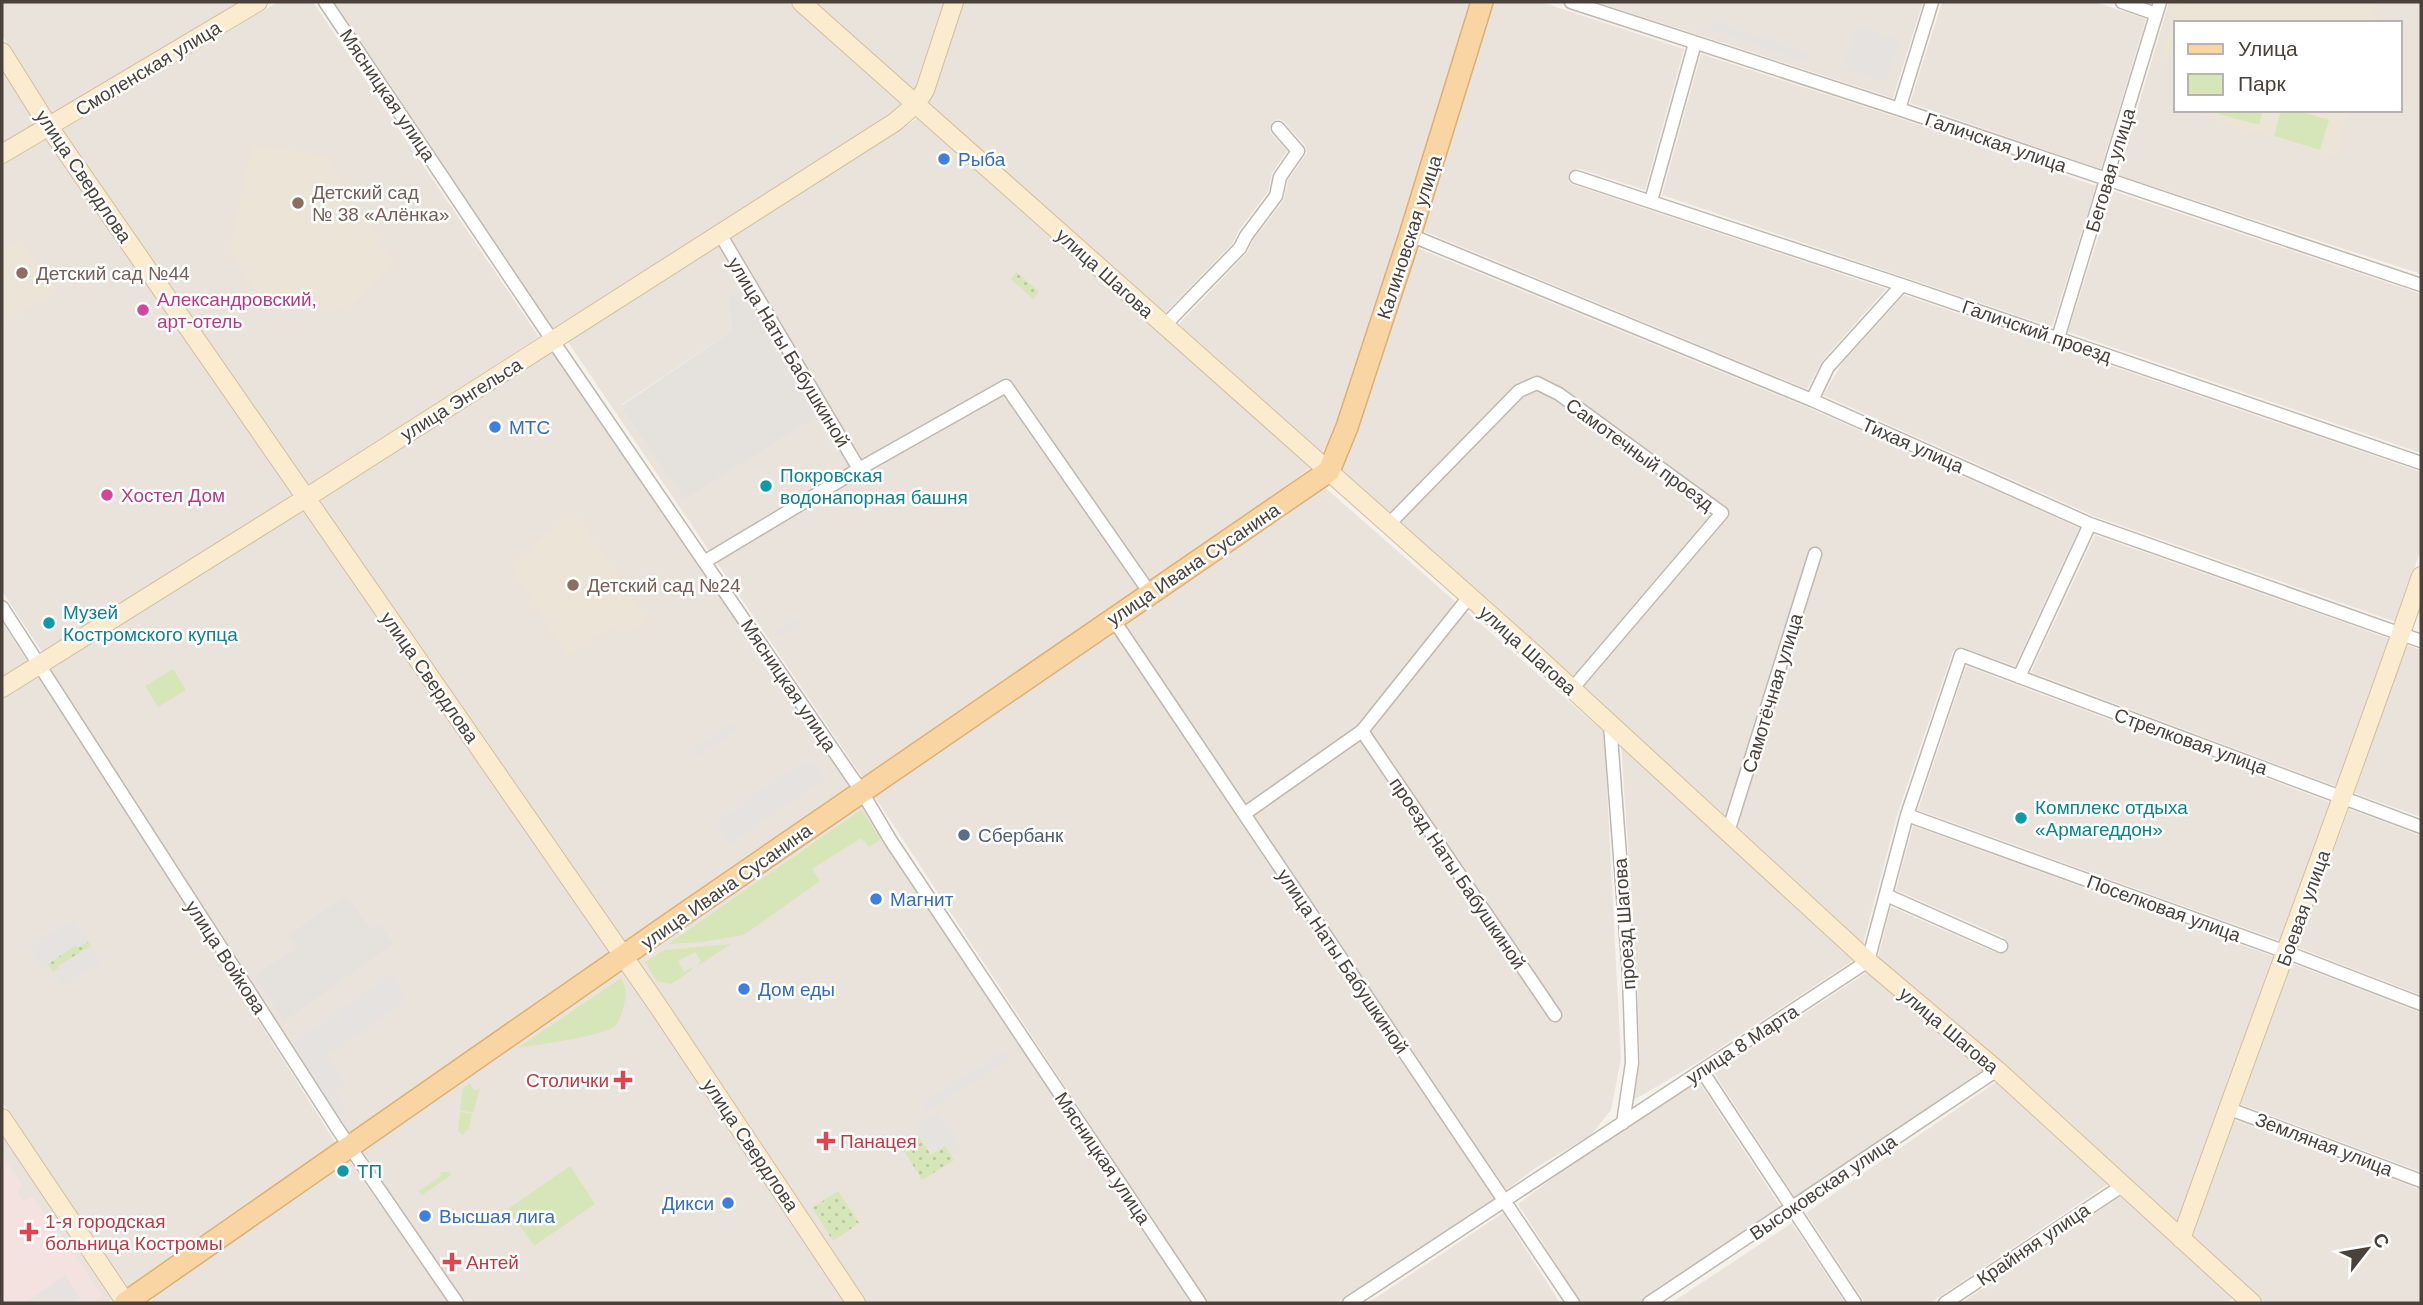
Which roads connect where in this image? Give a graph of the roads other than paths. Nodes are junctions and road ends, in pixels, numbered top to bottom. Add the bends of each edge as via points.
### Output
1 (258, 2) edge
2 (325, 2) edge
3 (801, 2) edge
4 (954, 2) edge
5 (1482, 2) edge
6 (1571, 2) edge
7 (1932, 2) edge
8 (2122, 2) edge
9 (2158, 8) edge
10 (1695, 43) junction
11 (2, 52) edge
12 (916, 104) junction
13 (1899, 109) junction
14 (49, 127) junction
15 (1278, 128) dead end
16 (2, 154) edge
17 (1576, 177) dead end
18 (2107, 180) junction
19 (1651, 201) junction
20 (720, 234) junction
21 (1410, 235) junction
22 (1902, 285) junction
23 (2421, 285) edge
24 (1164, 326) junction
25 (2058, 338) junction
26 (553, 340) junction
27 (1812, 400) junction
28 (2421, 463) edge
29 (859, 469) junction
30 (1329, 471) junction
31 (306, 498) junction
32 (2090, 524) junction
33 (1388, 525) junction
34 (1815, 554) dead end
35 (704, 562) junction
36 (2421, 576) edge
37 (1150, 593) junction
38 (1469, 597) junction
39 (2, 607) edge
40 (1113, 619) junction
41 (2401, 634) junction
42 (2421, 641) edge
43 (40, 664) junction
44 (2019, 677) junction
45 (2, 688) edge
46 (1572, 689) junction
47 (1610, 724) junction
48 (1362, 731) junction
49 (862, 792) junction
50 (2343, 798) junction
51 (1244, 814) junction
52 (1907, 815) junction
53 (2421, 827) edge
54 (1728, 832) junction
55 (1886, 895) junction
56 (2001, 946) dead end
57 (2286, 952) junction
58 (623, 957) junction
59 (1868, 961) junction
60 (2421, 1004) edge
61 (1555, 1015) dead end
62 (1997, 1070) junction
63 (1702, 1071) junction
64 (2227, 1108) junction
65 (2, 1118) edge
66 (1623, 1123) junction
67 (349, 1146) junction
68 (2421, 1181) edge
69 (2122, 1185) junction
70 (1504, 1201) junction
71 (1792, 1208) junction
72 (2181, 1239) junction
73 (2247, 1302) edge
74 (126, 1303) edge
75 (457, 1303) edge
76 (856, 1303) edge
77 (1200, 1303) edge
78 (1349, 1303) edge
79 (1573, 1303) edge
80 (1649, 1303) edge
81 (1855, 1303) edge
82 (1944, 1303) edge

1 - 14 main road, Смоленская улица
2 - 26 street, Мясницкая улица
3 - 12 main road, улица Шагова
4 - 12 main road via 925,90
5 - 21 main road, Калиновская улица
6 - 10 street, Галичская улица
7 - 13 street
8 - 9 street
9 - 18 street, Беговая улица
10 - 13 street, Галичская улица
10 - 19 street
11 - 14 main road, улица Свердлова
12 - 20 main road, улица Энгельса
12 - 24 main road, улица Шагова
13 - 18 street, Галичская улица
14 - 16 main road, Смоленская улица
14 - 31 main road, улица Свердлова
15 - 24 street via 1298,151 1280,177 1276,196 1240,248
17 - 19 street, Галичский проезд
18 - 23 street, Галичская улица
18 - 25 street, Беговая улица
19 - 22 street, Галичский проезд
20 - 26 main road, улица Энгельса
20 - 29 street, улица Наты Бабушкиной
21 - 27 street, Тихая улица
21 - 30 main road, Калиновская улица
22 - 25 street, Галичский проезд
22 - 27 street via 1828,367
24 - 30 main road, улица Шагова
25 - 28 street, Галичский проезд
26 - 31 main road, улица Энгельса
26 - 35 street, Мясницкая улица
27 - 32 street, Тихая улица
29 - 35 street, улица Наты Бабушкиной
29 - 37 street, улица Наты Бабушкиной via 1006,386
30 - 33 main road, улица Шагова
30 - 37 main road, улица Ивана Сусанина
31 - 43 main road, улица Энгельса
31 - 58 main road, улица Свердлова
32 - 41 street, Тихая улица
32 - 44 street
33 - 38 main road, улица Шагова
33 - 46 street, Самотечный проезд via 1519,391 1537,383 1559,394 1722,513
34 - 54 street, Самотёчная улица
35 - 49 street, Мясницкая улица
36 - 41 main road, Боевая улица
37 - 40 main road, улица Ивана Сусанина
38 - 46 main road, улица Шагова
38 - 48 street
39 - 43 street, улица Войкова
40 - 49 main road, улица Ивана Сусанина
40 - 51 street, улица Наты Бабушкиной
41 - 42 street, Тихая улица
41 - 50 main road, Боевая улица
43 - 45 main road, улица Энгельса
43 - 67 street, улица Войкова
44 - 50 street, Стрелковая улица
44 - 52 street, Стрелковая улица via 1961,655
46 - 47 main road, улица Шагова
47 - 54 main road, улица Шагова
47 - 66 street, проезд Шагова via 1632,1063
48 - 51 street
48 - 61 street, проезд Наты Бабушкиной
49 - 58 main road, улица Ивана Сусанина
49 - 77 street, Мясницкая улица
50 - 53 street, Стрелковая улица
50 - 57 main road, Боевая улица
51 - 70 street, улица Наты Бабушкиной
52 - 55 street
52 - 57 street, Поселковая улица
54 - 59 main road, улица Шагова
55 - 56 street
55 - 59 street
57 - 60 street, Поселковая улица
57 - 64 main road, Боевая улица
58 - 67 main road, улица Ивана Сусанина
58 - 76 main road, улица Свердлова
59 - 62 main road, улица Шагова
59 - 63 street, улица 8 Марта
62 - 69 main road, улица Шагова
62 - 71 street, Высоковская улица
63 - 66 street, улица 8 Марта
63 - 71 street
64 - 68 street, Земляная улица
64 - 72 main road, Боевая улица
65 - 74 main road
66 - 70 street, улица 8 Марта
67 - 74 main road, улица Ивана Сусанина
67 - 75 street, улица Войкова
69 - 72 main road, улица Шагова
69 - 82 street, Крайняя улица
70 - 78 street, улица 8 Марта
70 - 79 street, улица Наты Бабушкиной
71 - 80 street, Высоковская улица
71 - 81 street
72 - 73 main road, улица Шагова

